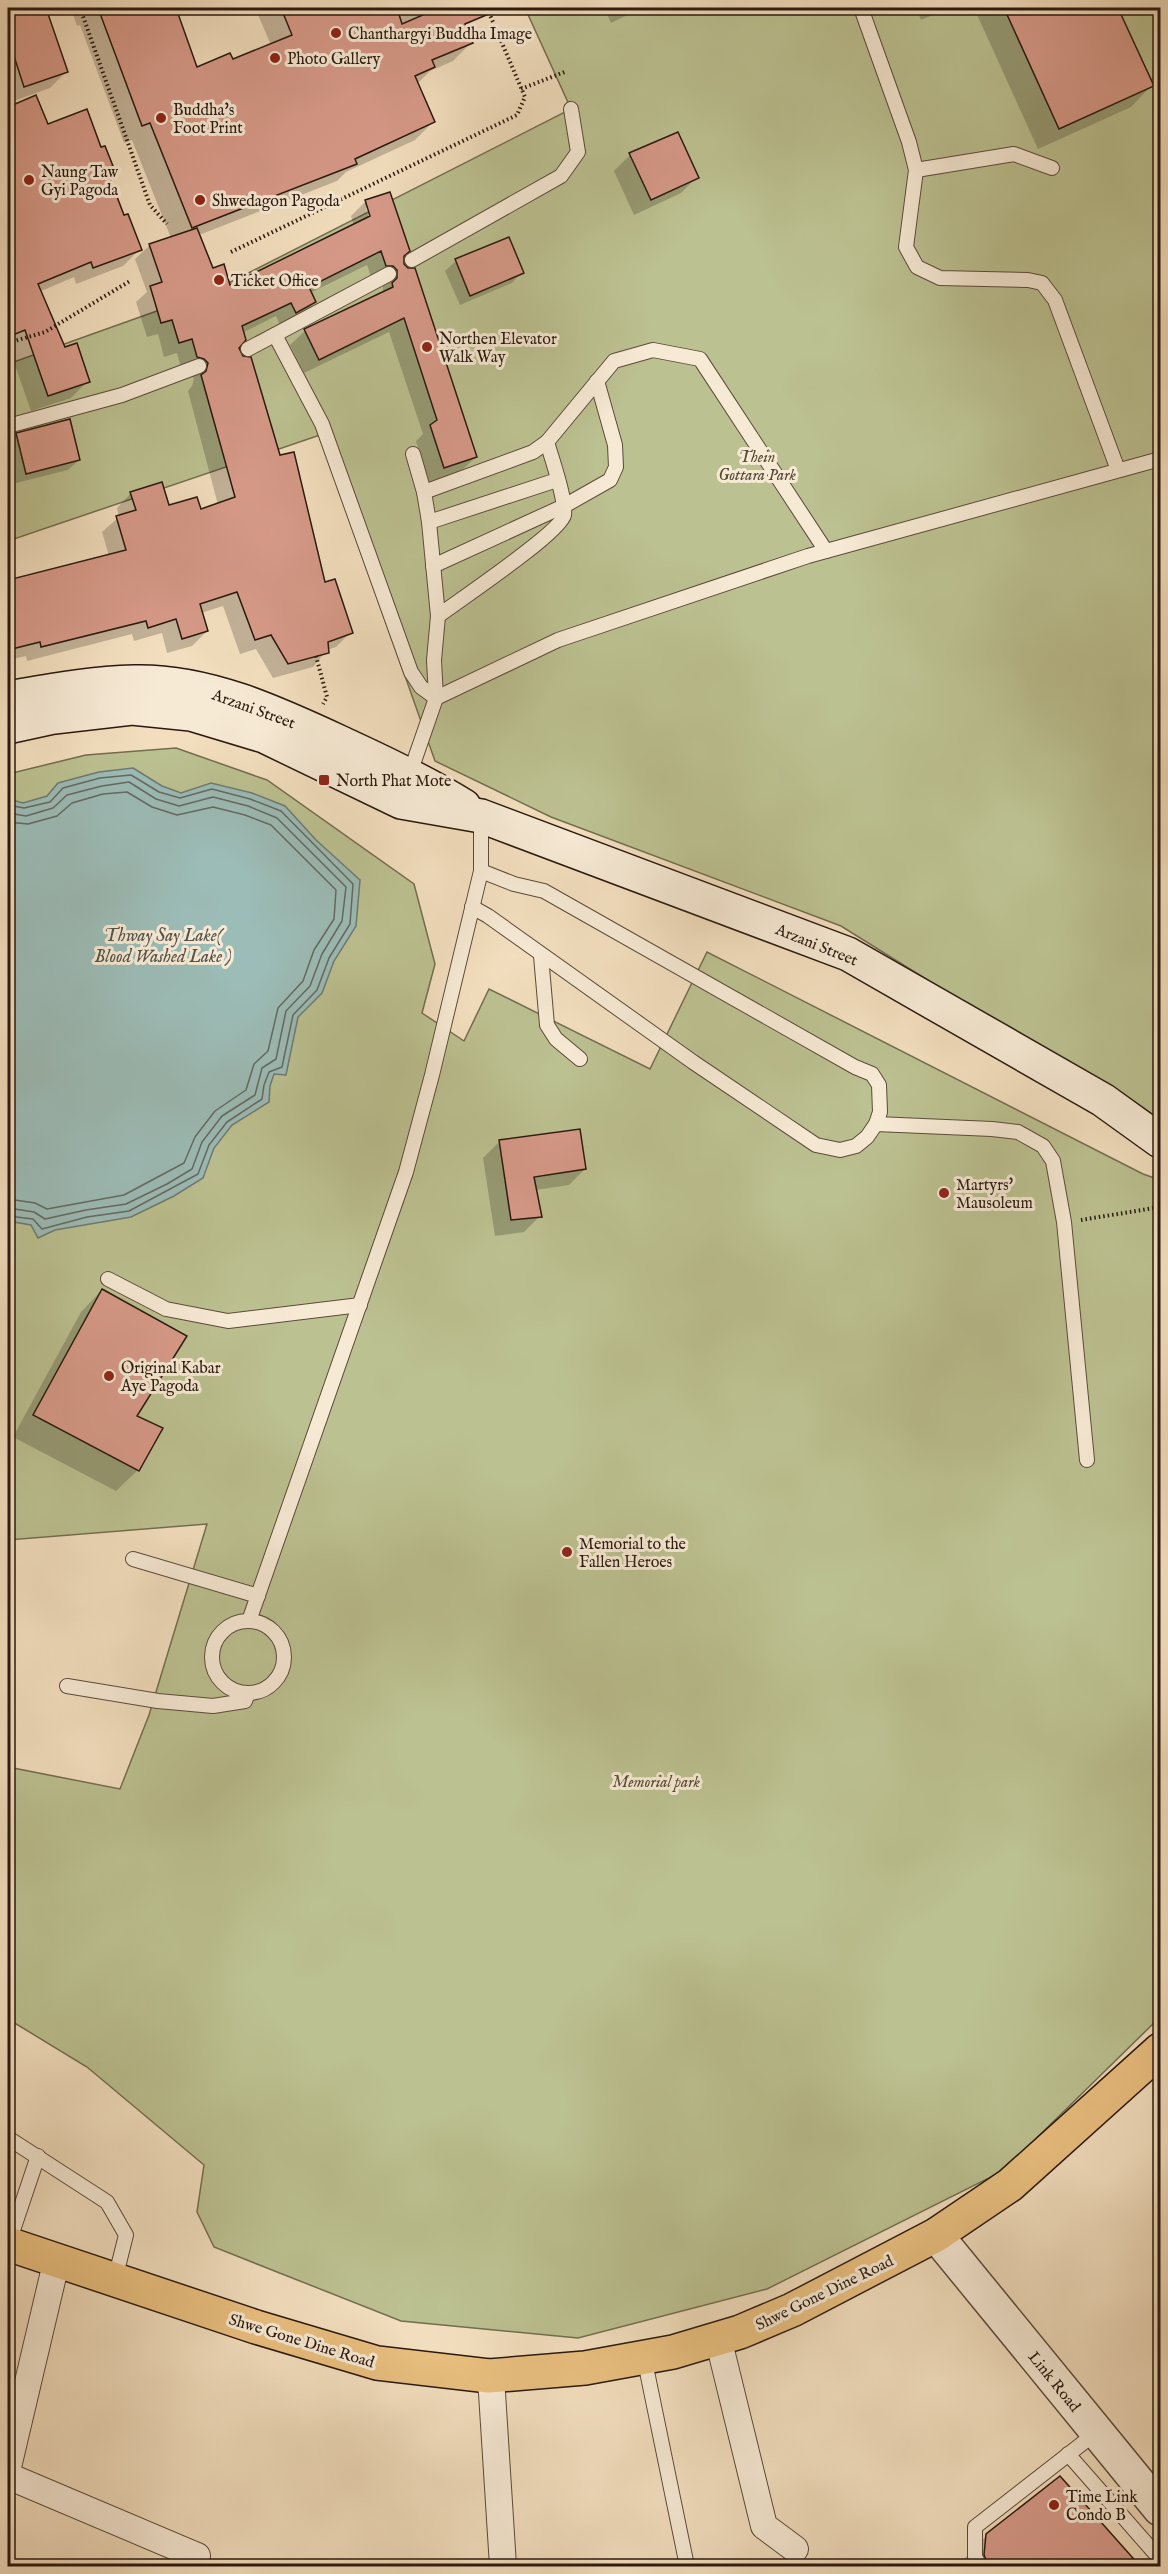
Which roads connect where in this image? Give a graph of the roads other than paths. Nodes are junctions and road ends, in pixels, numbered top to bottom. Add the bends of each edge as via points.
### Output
1 (861, 8) edge
2 (572, 109) dead end
3 (1052, 168) dead end
4 (916, 170) junction
5 (412, 260) dead end
6 (389, 274) dead end
7 (275, 335) junction
8 (248, 348) dead end
9 (199, 366) dead end
10 (597, 381) junction
11 (8, 426) edge
12 (547, 442) junction
13 (413, 454) dead end
14 (1161, 459) edge
15 (1118, 470) junction
16 (557, 480) junction
17 (424, 492) junction
18 (564, 506) junction
19 (429, 522) junction
20 (826, 551) junction
21 (433, 566) junction
22 (438, 616) junction
23 (436, 698) junction
24 (8, 699) edge
25 (194, 701) junction
26 (8, 727) edge
27 (405, 788) junction
28 (481, 816) junction
29 (481, 871) junction
30 (472, 907) junction
31 (541, 956) junction
32 (579, 1059) dead end
33 (876, 1124) junction
34 (1161, 1141) edge
35 (108, 1278) dead end
36 (360, 1305) junction
37 (1088, 1460) dead end
38 (133, 1559) dead end
39 (258, 1596) junction
40 (249, 1621) junction
41 (67, 1686) dead end
42 (248, 1693) junction
43 (1161, 2050) edge
44 (1161, 2074) edge
45 (8, 2138) edge
46 (38, 2156) junction
47 (943, 2244) junction
48 (8, 2245) edge
49 (8, 2265) edge
50 (57, 2269) junction
51 (113, 2287) junction
52 (721, 2349) junction
53 (646, 2368) junction
54 (490, 2385) junction
55 (1097, 2432) junction
56 (1068, 2454) junction
57 (8, 2463) edge
58 (1161, 2509) edge
59 (795, 2549) dead end
60 (197, 2556) dead end
61 (1161, 2559) edge
62 (503, 2566) edge
63 (687, 2566) edge
64 (980, 2566) edge

1 - 4 lane
2 - 5 lane via 578,152 561,176
3 - 4 lane via 1014,154
4 - 15 lane via 906,247 917,267 940,278 1042,283 1055,300
6 - 7 lane
7 - 8 lane
7 - 23 lane via 322,424 411,672 421,687
9 - 11 lane via 122,395
10 - 12 lane
10 - 18 lane via 615,445 616,467 610,480
10 - 20 lane via 614,361 653,350 700,359
12 - 16 lane
12 - 17 lane via 533,452
13 - 17 lane
14 - 15 lane
15 - 20 lane
16 - 18 lane
16 - 19 lane
17 - 19 lane
18 - 21 lane
18 - 22 lane via 564,518 557,527
19 - 21 lane
20 - 23 lane via 558,640
21 - 22 lane
22 - 23 lane
23 - 27 lane
24 - 25 main road, Arzani Street via 80,686 136,682
25 - 26 main road, Arzani Street via 54,717
25 - 27 main road, Arzani Street via 264,736
27 - 28 main road, Arzani Street
28 - 29 lane
28 - 34 main road, Arzani Street via 848,954 1103,1100
29 - 30 lane
29 - 33 lane via 544,891 872,1074 879,1085 880,1112
30 - 31 lane
30 - 36 lane via 406,1172
31 - 32 lane via 547,1025 556,1039
31 - 33 lane via 816,1145 840,1150 856,1146
33 - 37 lane via 1018,1132 1043,1146 1053,1161 1064,1222
35 - 36 lane via 166,1309 228,1321
36 - 39 lane
38 - 39 lane
39 - 40 lane
40 - 42 lane via 260,1623 278,1636 284,1658 277,1679 259,1692
40 - 42 lane via 238,1623 219,1636 212,1656 226,1686
41 - 42 lane via 213,1706 245,1701
43 - 47 main road, Shwe Gone Dine Road
44 - 47 main road, Shwe Gone Dine Road via 1034,2193
45 - 46 lane
46 - 48 lane
46 - 51 lane via 107,2202 126,2235
47 - 52 main road, Shwe Gone Dine Road via 863,2300 792,2333
47 - 55 main road, Link Road
48 - 50 main road, Shwe Gone Dine Road
49 - 50 main road, Shwe Gone Dine Road
50 - 51 main road, Shwe Gone Dine Road
50 - 57 street
51 - 54 main road, Shwe Gone Dine Road via 180,2322 339,2373 479,2394
52 - 53 main road, Shwe Gone Dine Road
52 - 59 street via 764,2526
53 - 54 main road, Shwe Gone Dine Road via 581,2387
53 - 63 lane
54 - 62 street
55 - 56 lane
55 - 58 main road, Link Road
56 - 61 lane
56 - 64 lane via 975,2527 975,2557
57 - 60 street

